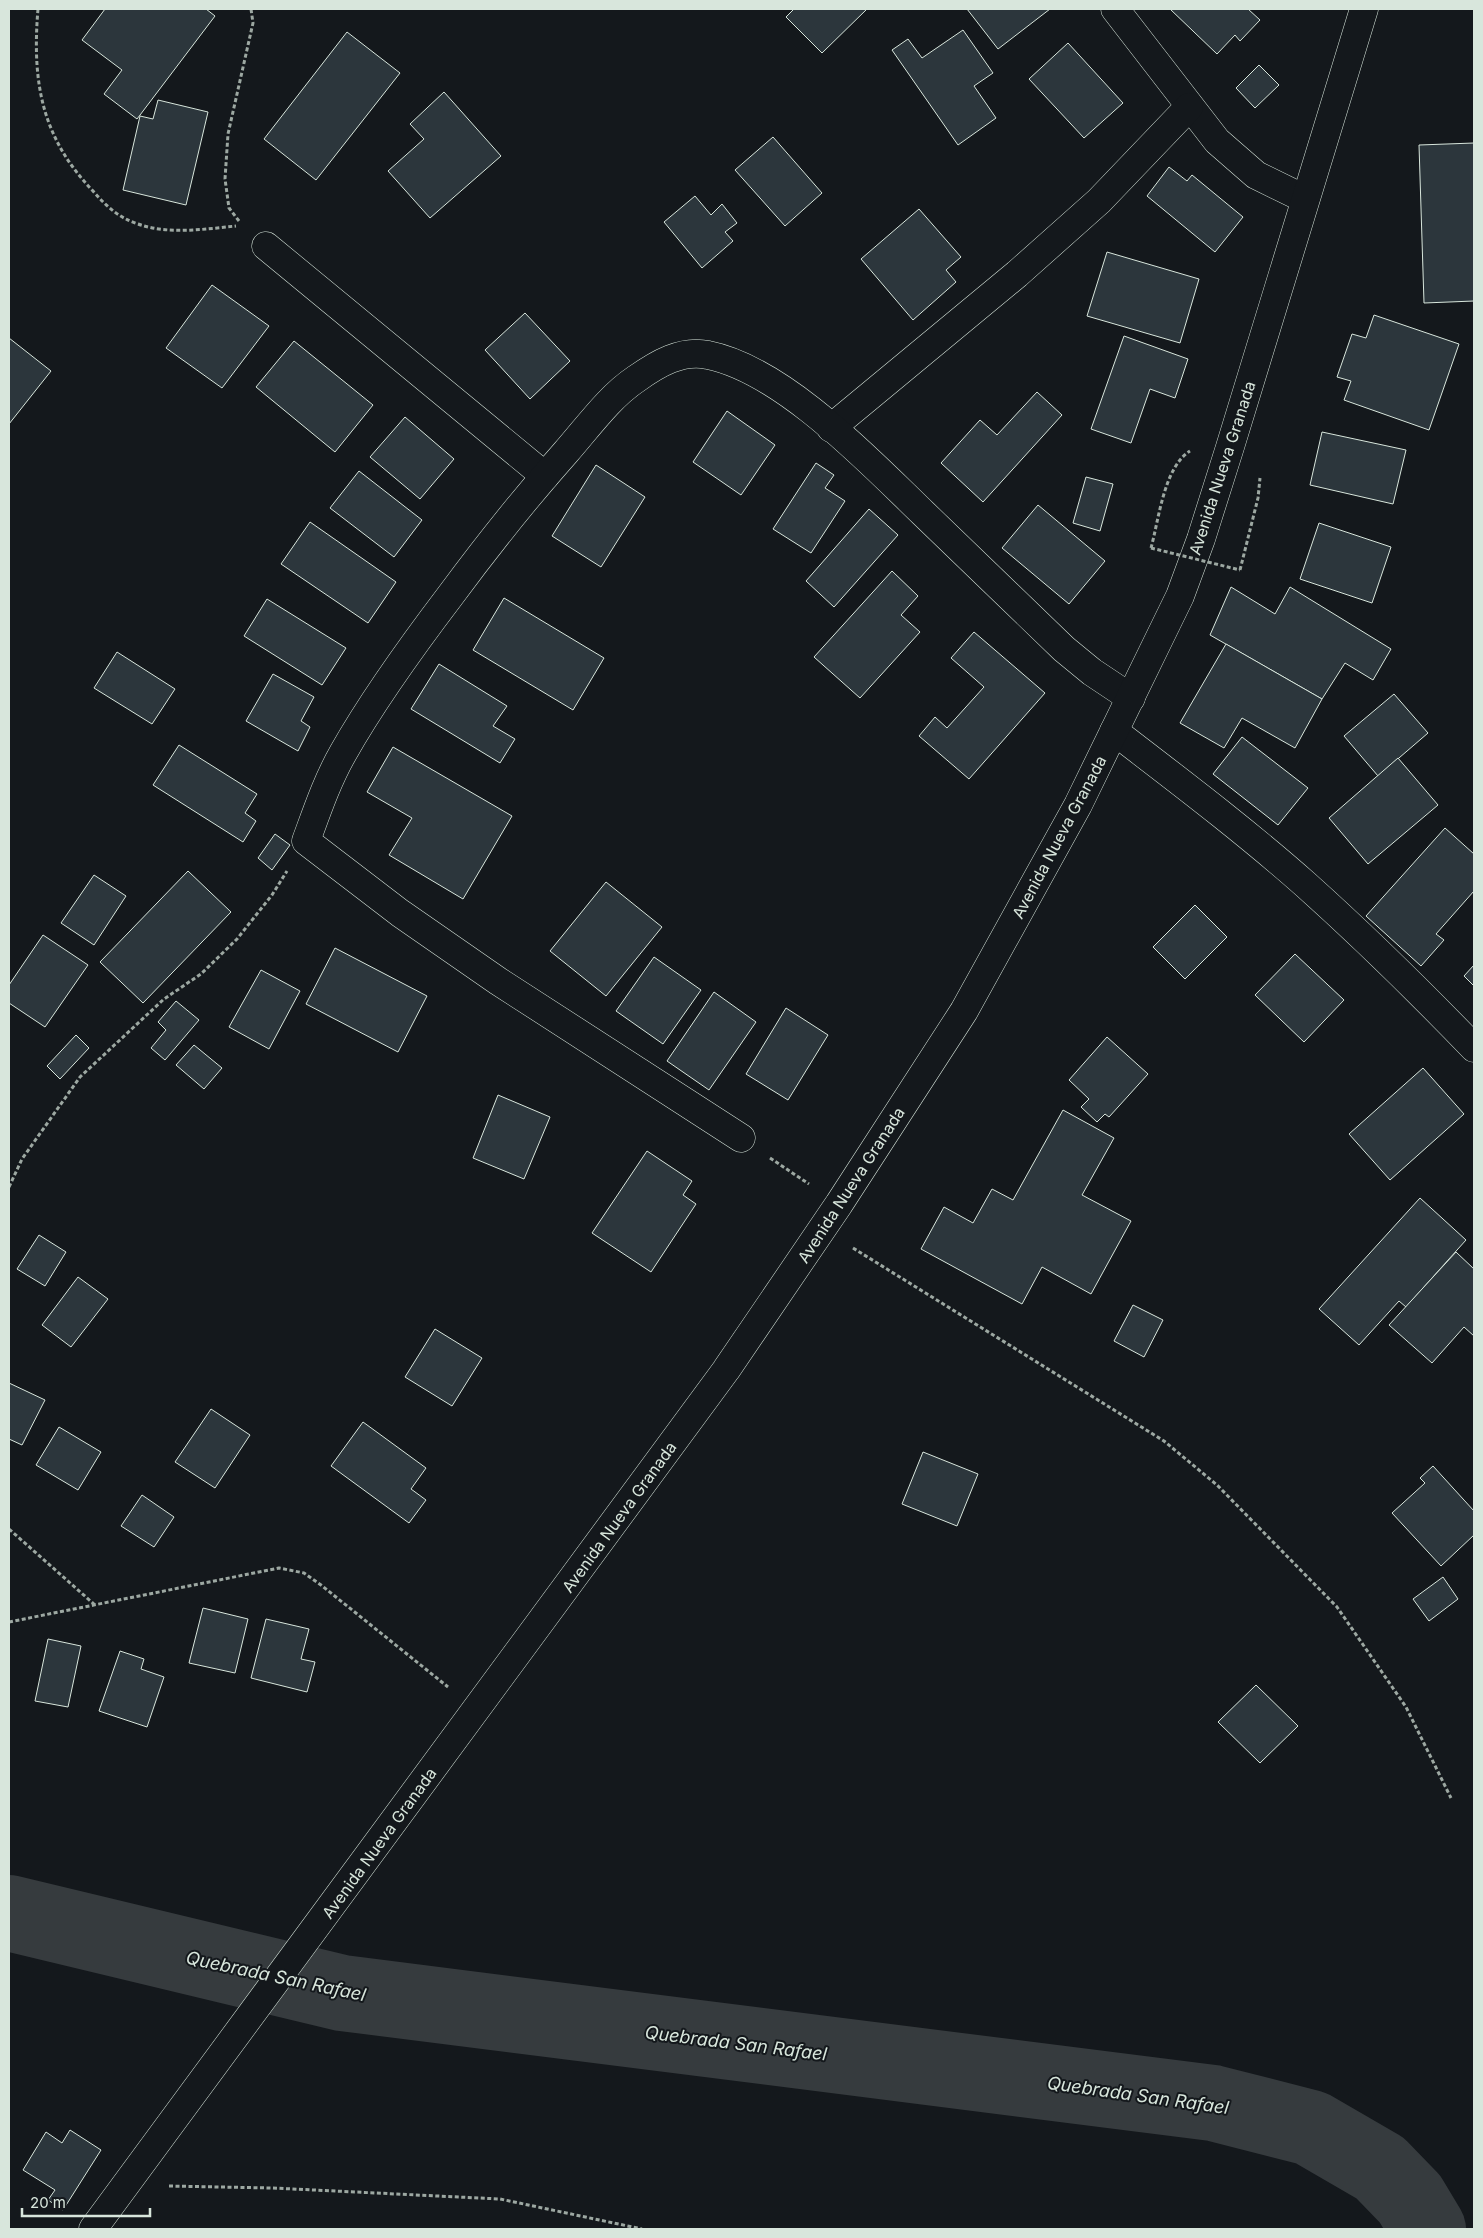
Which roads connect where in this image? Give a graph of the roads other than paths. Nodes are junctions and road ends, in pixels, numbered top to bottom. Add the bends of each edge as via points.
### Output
1 (1116, 9) edge
2 (1364, 9) edge
3 (1189, 107) junction
4 (1305, 199) junction
5 (266, 246) dead end
6 (831, 428) junction
7 (544, 476) junction
8 (1131, 698) junction
9 (1114, 732) junction
10 (1474, 1048) edge
11 (741, 1138) road end
12 (93, 2229) edge

1 - 3 street
2 - 4 street, Avenida Nueva Granada
3 - 4 street via 1237,160 1256,174
3 - 6 street via 1098,201 1018,274
4 - 8 street, Avenida Nueva Granada via 1201,539 1180,596
5 - 7 street
6 - 7 street via 778,387 741,366 708,354 685,354 634,380
6 - 8 street via 1064,649
7 - 11 street via 394,672 342,755 306,841 400,913 498,981
8 - 9 street, Avenida Nueva Granada
9 - 10 street via 1304,883 1398,970
9 - 12 street, Avenida Nueva Granada via 1078,805 964,1011 726,1370

